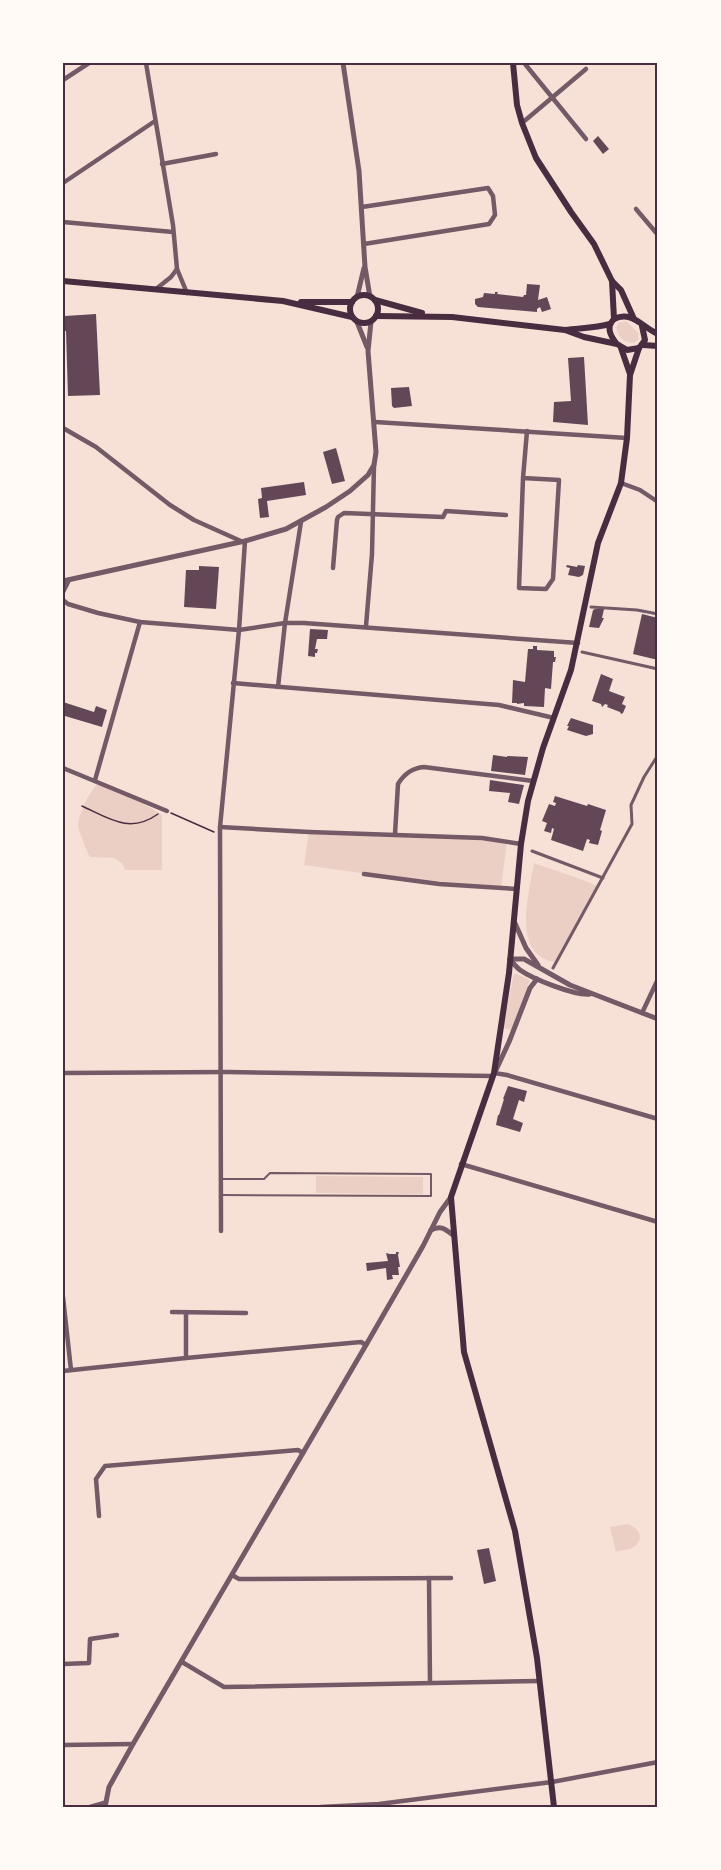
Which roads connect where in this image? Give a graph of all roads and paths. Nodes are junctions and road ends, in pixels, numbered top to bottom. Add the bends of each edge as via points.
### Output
1 (89, 63) edge
2 (146, 63) edge
3 (343, 63) edge
4 (513, 63) edge
5 (525, 64) edge
6 (586, 69) dead end
7 (63, 80) edge
8 (553, 98) junction
9 (155, 121) junction
10 (522, 123) junction
11 (586, 139) dead end
12 (216, 154) dead end
13 (162, 164) junction
14 (63, 183) edge
15 (362, 207) junction
16 (636, 208) dead end
17 (63, 222) edge
18 (173, 232) junction
19 (658, 235) edge
20 (364, 244) junction
21 (364, 267) junction
22 (177, 268) junction
23 (63, 281) edge
24 (612, 281) junction
25 (155, 290) junction
26 (187, 293) junction
27 (373, 299) junction
28 (354, 300) junction
29 (294, 303) junction
30 (376, 316) junction
31 (432, 316) junction
32 (355, 319) junction
33 (634, 319) junction
34 (612, 321) junction
35 (371, 322) junction
36 (642, 326) junction
37 (565, 330) junction
38 (658, 334) edge
39 (619, 346) junction
40 (641, 346) junction
41 (658, 346) edge
42 (368, 351) junction
43 (630, 375) junction
44 (375, 422) junction
45 (63, 428) edge
46 (527, 431) junction
47 (627, 438) junction
48 (374, 465) junction
49 (523, 478) junction
50 (621, 483) junction
51 (658, 502) edge
52 (372, 514) junction
53 (506, 515) dead end
54 (301, 522) junction
55 (244, 541) junction
56 (333, 568) dead end
57 (66, 580) edge
58 (63, 592) edge
59 (63, 600) edge
60 (591, 607) dead end
61 (658, 614) edge
62 (140, 622) junction
63 (285, 623) junction
64 (366, 626) junction
65 (239, 630) junction
66 (578, 643) junction
67 (582, 652) dead end
68 (658, 669) edge
69 (233, 683) junction
70 (278, 687) junction
71 (555, 718) junction
72 (658, 755) edge
73 (63, 768) edge
74 (95, 780) junction
75 (534, 781) junction
76 (82, 806) dead end
77 (165, 810) junction
78 (220, 827) junction
79 (214, 832) dead end
80 (395, 834) junction
81 (521, 844) junction
82 (532, 851) dead end
83 (364, 874) dead end
84 (603, 878) junction
85 (517, 889) junction
86 (514, 921) junction
87 (510, 959) junction
88 (539, 967) junction
89 (553, 968) dead end
90 (537, 978) junction
91 (658, 978) edge
92 (592, 994) junction
93 (642, 1013) junction
94 (658, 1019) edge
95 (219, 1072) junction
96 (63, 1073) edge
97 (494, 1074) junction
98 (658, 1119) edge
99 (462, 1164) junction
100 (221, 1179) junction
101 (221, 1195) junction
102 (451, 1197) junction
103 (658, 1222) edge
104 (431, 1230) junction
105 (221, 1231) dead end
106 (453, 1235) junction
107 (63, 1297) edge
108 (172, 1312) dead end
109 (186, 1312) junction
110 (246, 1313) dead end
111 (366, 1345) junction
112 (186, 1358) junction
113 (71, 1370) junction
114 (63, 1371) edge
115 (303, 1453) junction
116 (99, 1516) dead end
117 (232, 1575) junction
118 (429, 1578) junction
119 (451, 1578) dead end
120 (117, 1635) dead end
121 (182, 1662) junction
122 (63, 1664) edge
123 (539, 1681) junction
124 (430, 1683) junction
125 (133, 1744) junction
126 (63, 1745) edge
127 (658, 1762) edge
128 (552, 1782) junction
129 (415, 1799) junction
130 (104, 1805) edge
131 (90, 1807) edge
132 (321, 1807) edge
133 (416, 1807) edge
134 (554, 1807) edge

1 - 7 street
2 - 9 street
3 - 15 street
4 - 10 main road
5 - 8 street
6 - 8 street
8 - 10 street
8 - 11 street
9 - 13 street
9 - 14 street
10 - 24 main road via 536,158 594,244
12 - 13 street
13 - 18 street
15 - 20 street
15 - 20 street via 488,188 495,215 489,224
16 - 19 street
17 - 18 street
18 - 22 street
20 - 21 street
21 - 27 street
21 - 28 street
22 - 25 street
22 - 26 street
23 - 25 main road
24 - 33 main road via 621,290
24 - 34 main road
25 - 26 main road
26 - 29 main road
27 - 28 main road via 364,295
27 - 30 main road via 378,308
27 - 31 main road
28 - 29 main road
28 - 32 main road via 350,310
29 - 32 main road
30 - 31 main road
30 - 35 main road
31 - 37 main road
32 - 35 main road via 363,324
32 - 42 street
33 - 34 main road via 623,315
33 - 36 main road
34 - 37 main road via 598,327
34 - 39 main road via 610,335
35 - 42 street
36 - 38 main road
36 - 40 main road via 645,335
37 - 39 main road
39 - 40 main road via 627,350
39 - 43 main road
40 - 41 main road
40 - 43 main road
42 - 44 street
43 - 47 main road
44 - 46 street
44 - 48 street
45 - 55 street via 96,447 194,520
46 - 47 street
46 - 49 street
47 - 50 main road
48 - 52 street
48 - 54 street via 342,497
49 - 49 street via 519,588 546,589 552,579 559,480
50 - 51 street
50 - 66 main road via 598,543
52 - 53 street via 443,517 446,511
52 - 56 street via 346,513 338,517
52 - 64 street
54 - 55 street
54 - 63 street
55 - 57 street
55 - 65 street
57 - 58 street
59 - 62 street
60 - 61 street
62 - 65 street
62 - 74 street
63 - 64 street
63 - 65 street
63 - 70 street
64 - 66 street
65 - 69 street
66 - 71 main road
67 - 68 street
69 - 70 street
69 - 78 street
70 - 71 street via 499,705
71 - 75 main road
72 - 84 street via 631,805 632,824
73 - 74 street
74 - 77 street
75 - 80 street via 415,768 398,784
75 - 81 main road
76 - 77 path via 125,825 147,822
77 - 79 path
78 - 80 street
78 - 95 street
80 - 81 street
81 - 85 main road
82 - 84 street
83 - 85 street
84 - 89 street
85 - 86 main road
86 - 87 main road
86 - 88 street
87 - 88 street via 524,959
87 - 90 street via 521,971
87 - 97 main road
88 - 92 street
90 - 92 street via 570,991
90 - 97 street
91 - 93 street
92 - 93 street
93 - 94 street
95 - 96 street
95 - 97 street
95 - 100 street
97 - 98 street
97 - 99 main road
99 - 102 main road
99 - 103 street
100 - 101 street
100 - 101 lane via 264,1179 270,1173 431,1174 431,1196
101 - 105 street
102 - 104 street
102 - 106 main road
104 - 106 street via 444,1228
104 - 111 street
106 - 123 main road via 464,1352 515,1531
107 - 113 street
108 - 109 street
109 - 110 street
109 - 112 street
111 - 112 street via 361,1342
111 - 115 street
112 - 113 street
113 - 114 street
115 - 116 street via 298,1450 105,1467 96,1479
115 - 117 street
117 - 118 street via 238,1579
117 - 121 street
118 - 119 street
118 - 124 street
120 - 122 street via 90,1639 89,1663
121 - 124 street via 224,1687
121 - 125 street
123 - 124 street
123 - 128 main road
125 - 126 street
125 - 130 street via 109,1787
127 - 128 street
128 - 129 street
128 - 134 main road
129 - 132 street
129 - 133 street
130 - 131 street

